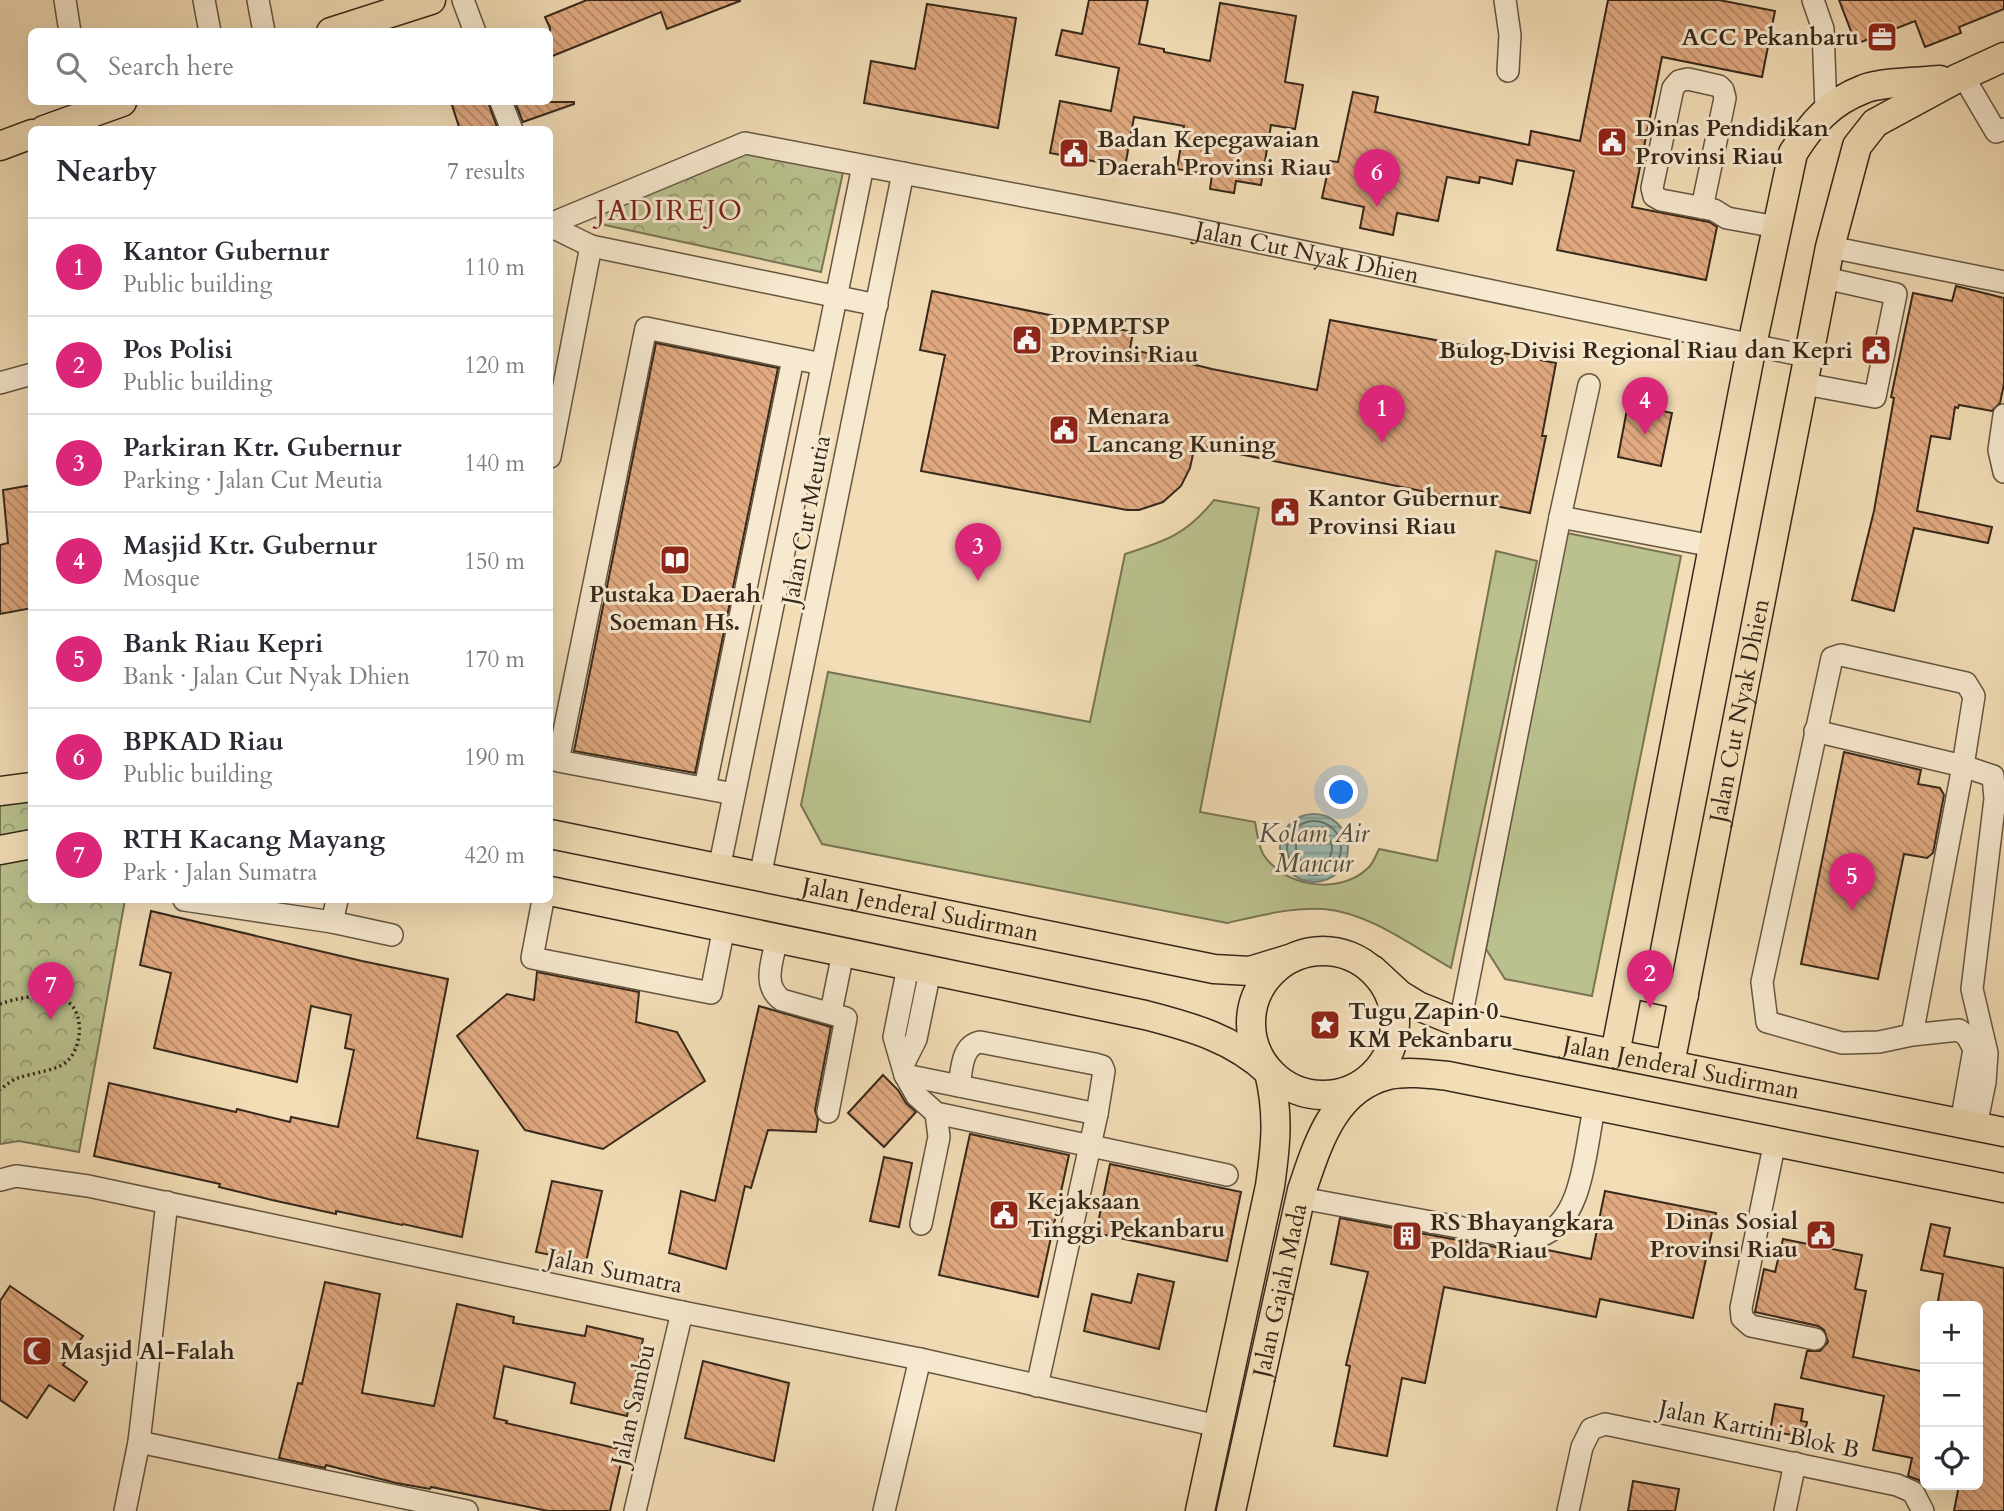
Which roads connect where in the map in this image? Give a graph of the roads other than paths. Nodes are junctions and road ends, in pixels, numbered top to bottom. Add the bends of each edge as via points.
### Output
1 (65, 0) edge
2 (204, 0) edge
3 (258, 0) edge
4 (463, 0) edge
5 (1505, 0) edge
6 (1813, 0) edge
7 (425, 1) edge
8 (69, 28) edge
9 (209, 28) edge
10 (263, 28) edge
11 (343, 28) edge
12 (474, 28) edge
13 (2004, 57) edge
14 (1508, 72) dead end
15 (1960, 77) junction
16 (502, 105) edge
17 (85, 107) edge
18 (1826, 110) junction
19 (51, 126) edge
20 (510, 126) edge
21 (2004, 129) edge
22 (28, 136) edge
23 (0, 146) edge
24 (863, 166) junction
25 (903, 173) junction
26 (1702, 208) junction
27 (553, 224) edge
28 (553, 227) edge
29 (1777, 227) junction
30 (591, 246) junction
31 (1830, 247) junction
32 (1825, 278) junction
33 (2004, 282) edge
34 (836, 297) junction
35 (877, 305) junction
36 (1752, 345) junction
37 (793, 359) junction
38 (822, 364) junction
39 (1807, 370) junction
40 (28, 375) edge
41 (0, 383) edge
42 (1589, 385) dead end
43 (2004, 415) edge
44 (553, 442) edge
45 (2004, 472) edge
46 (1560, 517) junction
47 (1713, 546) junction
48 (1815, 732) junction
49 (1963, 766) junction
50 (28, 788) edge
51 (705, 788) junction
52 (0, 791) edge
53 (734, 794) junction
54 (553, 835) edge
55 (28, 845) edge
56 (0, 850) edge
57 (719, 869) junction
58 (761, 877) junction
59 (553, 892) edge
60 (204, 903) edge
61 (336, 903) edge
62 (542, 903) edge
63 (332, 922) junction
64 (724, 927) junction
65 (391, 935) dead end
66 (777, 939) junction
67 (843, 953) junction
68 (1289, 959) junction
69 (919, 969) junction
70 (1373, 970) junction
71 (1629, 983) junction
72 (1684, 995) junction
73 (831, 1012) junction
74 (1460, 1023) junction
75 (1912, 1035) junction
76 (1615, 1054) junction
77 (1670, 1064) junction
78 (904, 1070) junction
79 (1269, 1072) junction
80 (959, 1086) junction
81 (1361, 1086) junction
82 (1595, 1105) junction
83 (828, 1112) dead end
84 (936, 1113) junction
85 (1097, 1114) junction
86 (1969, 1125) junction
87 (2004, 1132) edge
88 (1775, 1142) junction
89 (1089, 1147) junction
90 (1227, 1175) dead end
91 (0, 1180) edge
92 (2004, 1188) edge
93 (1301, 1198) junction
94 (167, 1202) junction
95 (921, 1224) dead end
96 (682, 1312) junction
97 (1815, 1339) dead end
98 (919, 1359) junction
99 (1037, 1386) junction
100 (1218, 1426) junction
101 (139, 1442) junction
102 (1795, 1463) junction
103 (402, 1504) edge
104 (125, 1511) edge
105 (467, 1511) edge
106 (635, 1511) edge
107 (884, 1511) edge
108 (1200, 1511) edge
109 (1231, 1511) edge
110 (1568, 1511) edge
111 (1785, 1511) edge
112 (1923, 1511) edge

1 - 8 street
2 - 9 street
3 - 10 street
4 - 12 street
5 - 14 street via 1510,35
6 - 18 street via 1823,29
7 - 11 main road
13 - 15 main road, Jalan Cut Nyak Dhien
15 - 18 main road via 1866,88
15 - 21 street via 1996,132
15 - 31 main road, Jalan Cut Nyak Dhien via 1875,123 1857,146
16 - 20 street
17 - 19 main road
18 - 29 main road via 1793,153
22 - 23 main road
24 - 25 street, Jalan Cut Nyak Dhien
24 - 27 street, Jalan Cut Nyak Dhien via 746,143
24 - 34 street, Jalan Cut Meutia
25 - 35 street, Jalan Cut Meutia
25 - 36 street, Jalan Cut Nyak Dhien
26 - 26 street via 1661,200 1652,188 1673,88 1688,79 1719,86 1726,98
26 - 29 street via 1727,218
28 - 30 street
29 - 36 main road
30 - 34 street
30 - 44 street
31 - 32 main road, Jalan Cut Nyak Dhien
31 - 33 street
32 - 39 main road, Jalan Cut Nyak Dhien
32 - 39 street via 1896,294 1875,397
34 - 35 street
34 - 38 street, Jalan Cut Meutia
35 - 58 street, Jalan Cut Meutia
36 - 39 street, Jalan Cut Nyak Dhien
36 - 47 main road
37 - 38 street
37 - 51 street
37 - 51 street via 646,328 558,761
38 - 53 street, Jalan Cut Meutia
39 - 72 main road, Jalan Cut Nyak Dhien
40 - 41 street
42 - 46 street
43 - 45 street via 1999,450
46 - 47 street
46 - 74 street
47 - 71 main road
48 - 49 street
48 - 49 street via 1832,658 1862,659 1966,683 1974,696
48 - 75 street via 1762,982 1767,1022 1842,1043
49 - 75 street
49 - 86 street via 1993,776 1995,799 1972,989 1987,1053 1985,1082
50 - 52 main road
51 - 53 street
53 - 57 street, Jalan Cut Meutia
54 - 57 main road, Jalan Jenderal Sudirman
55 - 56 main road
57 - 58 main road, Jalan Jenderal Sudirman
58 - 68 main road, Jalan Jenderal Sudirman via 1214,969 1250,971
59 - 64 main road
60 - 63 street
61 - 63 street
62 - 64 street via 532,958 711,993
63 - 65 street
64 - 66 main road
66 - 67 main road
66 - 73 street via 769,981 773,994
67 - 69 main road
67 - 73 street
68 - 70 main road via 1324,950 1358,959
68 - 79 main road via 1260,988 1252,1011 1252,1035
69 - 78 street via 916,1039
69 - 79 main road via 1195,1028 1242,1050
70 - 74 main road, Jalan Jenderal Sudirman via 1418,1006
70 - 81 main road via 1393,1002 1396,1021 1387,1058
71 - 72 main road
71 - 76 main road
72 - 77 main road, Jalan Cut Nyak Dhien
73 - 83 street via 847,1021
74 - 76 main road, Jalan Jenderal Sudirman
75 - 86 street via 1959,1030 1972,1043
76 - 77 main road, Jalan Jenderal Sudirman
77 - 86 main road, Jalan Jenderal Sudirman
78 - 80 street
78 - 84 street via 917,1096
79 - 81 main road via 1279,1082 1312,1096
79 - 100 main road, Jalan Gajah Mada via 1276,1101 1270,1186
80 - 85 street
80 - 85 street via 966,1052 980,1042 1095,1064 1104,1072
81 - 82 main road via 1389,1075 1448,1076
81 - 93 main road, Jalan Gajah Mada via 1344,1100 1328,1124
82 - 88 main road
82 - 93 street via 1577,1193 1568,1213 1539,1236 1518,1238
84 - 89 street
84 - 95 street via 939,1138
85 - 89 street
86 - 87 main road, Jalan Jenderal Sudirman
88 - 92 main road
88 - 97 street via 1742,1318 1751,1326
89 - 90 street
89 - 99 street
91 - 94 street, Jalan Sumatra via 16,1176 40,1179
93 - 109 main road, Jalan Gajah Mada
94 - 96 street, Jalan Sumatra
94 - 101 street
96 - 98 street, Jalan Sumatra
96 - 106 street, Jalan Sambu
98 - 99 street, Jalan Sumatra
98 - 107 street
99 - 100 street, Jalan Sumatra
100 - 108 main road, Jalan Gajah Mada
101 - 103 street
101 - 104 street
102 - 110 street, Jalan Kartini Blok B via 1605,1424 1591,1429 1582,1447
102 - 111 street
102 - 112 street, Jalan Kartini Blok B via 1897,1485 1913,1492
103 - 105 street

